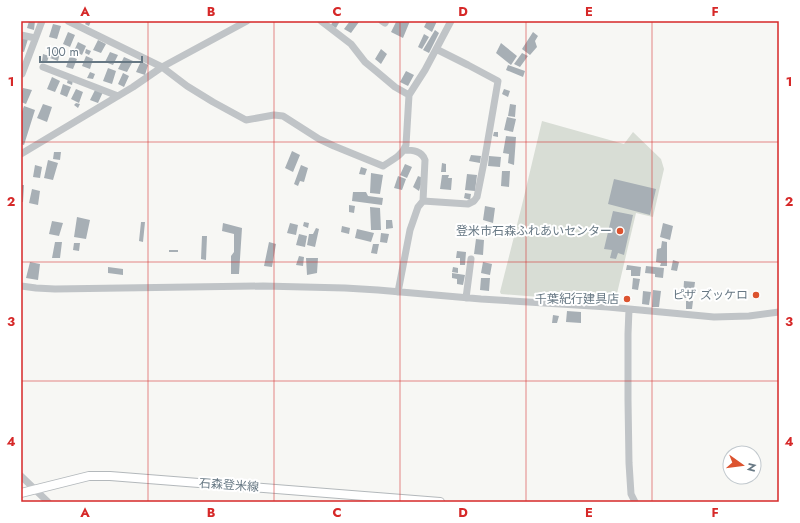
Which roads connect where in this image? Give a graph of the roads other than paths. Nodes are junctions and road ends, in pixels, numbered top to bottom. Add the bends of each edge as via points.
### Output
1 (42, 21) edge
2 (68, 21) edge
3 (246, 21) edge
4 (321, 21) edge
5 (382, 21) edge
6 (386, 21) edge
7 (451, 21) edge
8 (21, 35) edge
9 (35, 38) junction
10 (436, 49) junction
11 (43, 67) dead end
12 (162, 67) junction
13 (22, 74) dead end
14 (409, 95) junction
15 (118, 96) junction
16 (404, 150) junction
17 (21, 154) edge
18 (423, 201) junction
19 (470, 259) dead end
20 (21, 286) edge
21 (398, 292) junction
22 (466, 298) junction
23 (629, 309) junction
24 (779, 312) edge
25 (21, 476) edge
26 (36, 490) junction
27 (21, 493) edge
28 (48, 502) edge
29 (440, 502) edge
30 (634, 502) edge

1 - 9 street
2 - 12 street
3 - 12 street
4 - 14 street via 350,44 365,62
5 - 6 street
7 - 10 street
8 - 9 street
9 - 13 street
10 - 14 street
10 - 18 street via 498,82 477,197 468,204
11 - 15 street
12 - 15 street
12 - 16 street via 206,98 246,120 274,115 284,116 334,146 382,166
14 - 16 street
15 - 17 street
16 - 18 street via 420,153 425,160
18 - 21 street via 418,206 410,230
19 - 22 street
20 - 21 street via 55,289 270,286
21 - 22 street
22 - 23 street
23 - 24 street via 726,317
23 - 30 street via 628,432 631,494
25 - 26 street
26 - 27 main road, 石森登米線
26 - 28 street
26 - 29 main road, 石森登米線 via 89,476 110,476

